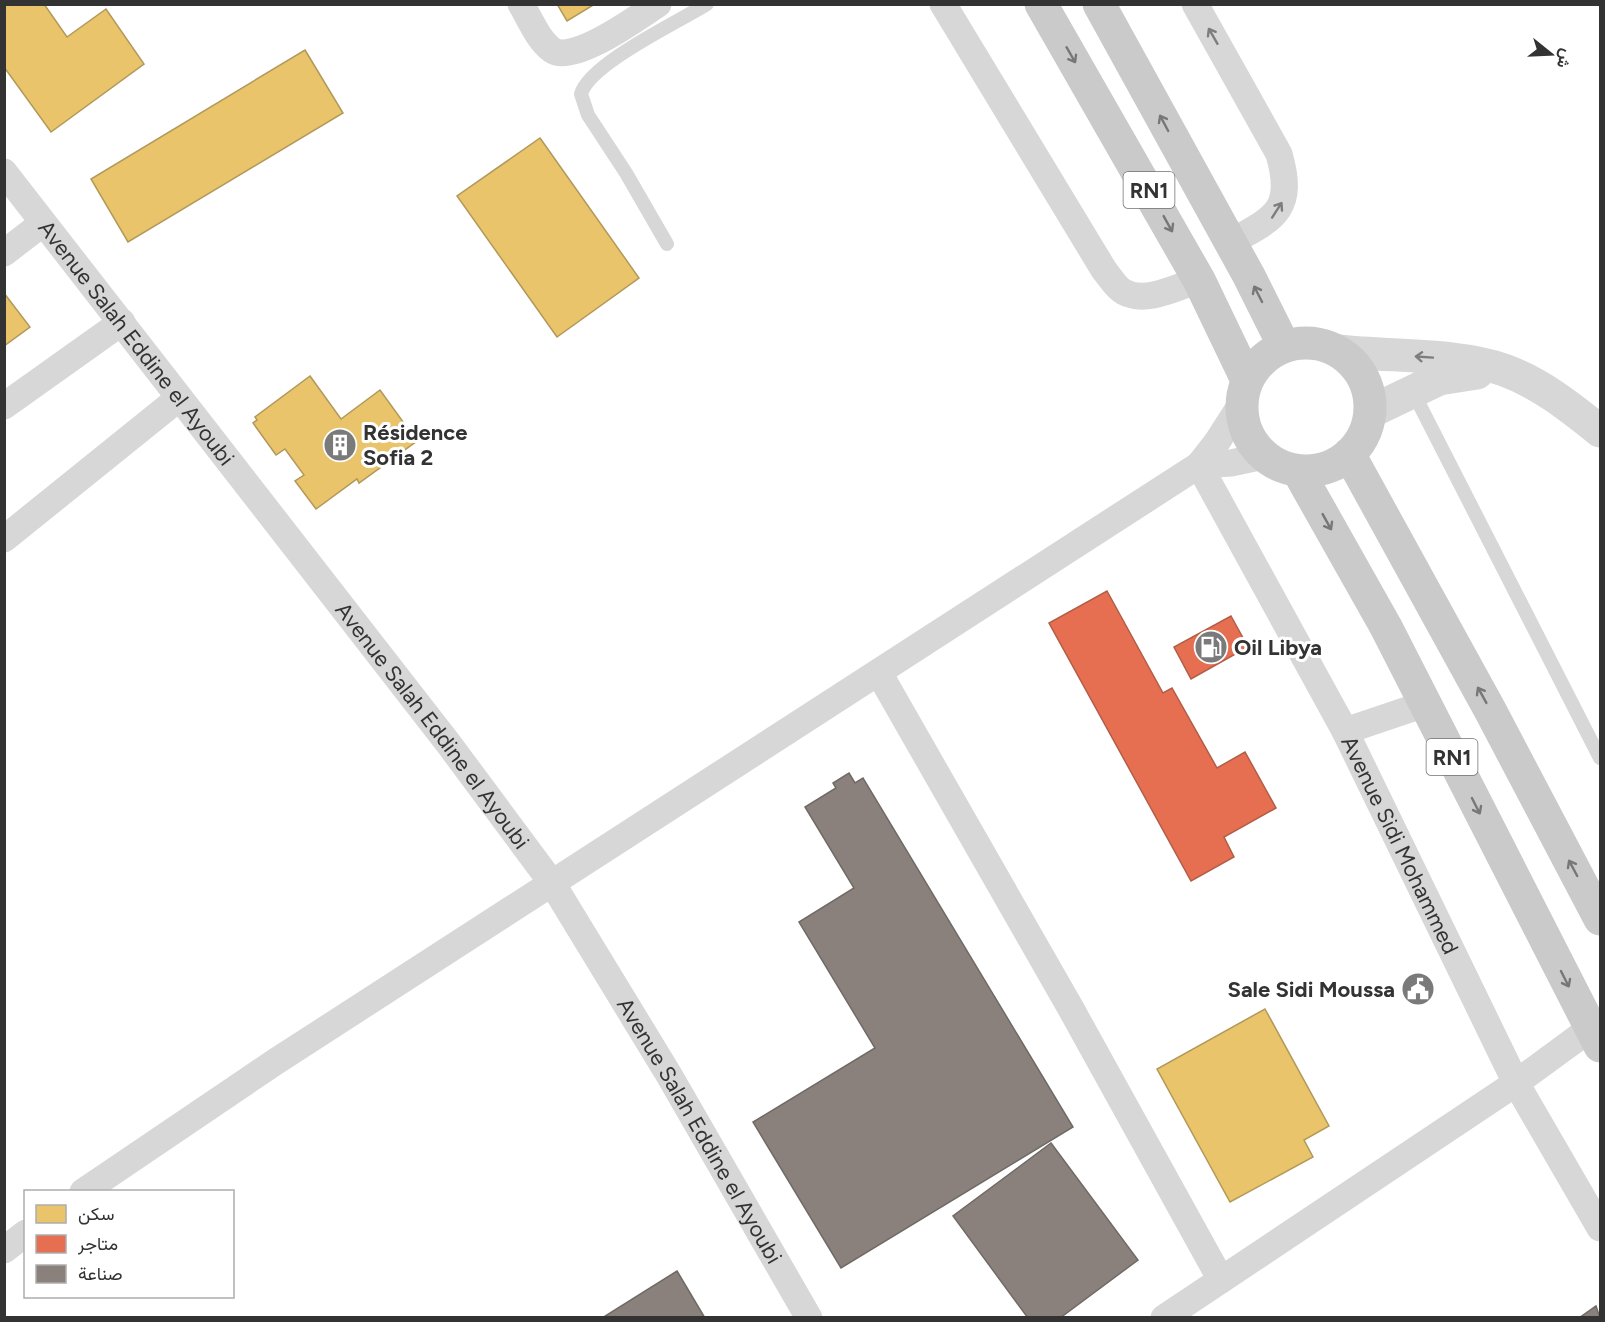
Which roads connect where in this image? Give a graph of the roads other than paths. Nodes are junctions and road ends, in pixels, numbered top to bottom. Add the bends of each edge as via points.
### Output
1 (521, 4) edge
2 (658, 4) edge
3 (706, 4) edge
4 (943, 4) edge
5 (1041, 4) edge
6 (1099, 4) edge
7 (1195, 4) edge
8 (4, 172) edge
9 (43, 223) junction
10 (1229, 243) junction
11 (667, 244) dead end
12 (4, 253) edge
13 (1199, 280) junction
14 (122, 322) junction
15 (1284, 346) junction
16 (1339, 351) junction
17 (1502, 369) junction
18 (1412, 390) junction
19 (1244, 392) junction
20 (179, 398) junction
21 (4, 406) edge
22 (1370, 412) junction
23 (1600, 431) edge
24 (1349, 454) junction
25 (1264, 456) junction
26 (1199, 465) junction
27 (1298, 471) junction
28 (4, 539) edge
29 (879, 673) junction
30 (1425, 704) junction
31 (1345, 732) junction
32 (1600, 758) edge
33 (552, 883) junction
34 (1600, 919) edge
35 (1596, 1037) edge
36 (1516, 1083) junction
37 (84, 1190) edge
38 (1600, 1228) edge
39 (24, 1235) edge
40 (4, 1250) edge
41 (1221, 1280) junction
42 (809, 1317) edge
43 (1164, 1317) edge

1 - 2 street via 546,45 559,54 567,54 588,47
3 - 11 lane via 605,64 588,80 581,94 588,116
4 - 13 street via 1119,289 1145,297
5 -> 13 main road, RN1
10 -> 6 main road, RN1
10 -> 7 street via 1273,218 1282,201 1286,178 1279,154
8 - 9 street, Avenue Salah Eddine el Ayoubi
9 - 12 street
9 - 14 street, Avenue Salah Eddine el Ayoubi
15 -> 10 main road, RN1
13 - 19 main road, RN1
14 - 20 street, Avenue Salah Eddine el Ayoubi
14 - 21 street
15 - 16 main road via 1312,342
15 - 19 main road via 1265,357
17 -> 16 street via 1435,358
16 - 22 main road via 1363,377
17 - 18 street via 1439,379
17 - 23 street via 1554,395
18 - 22 street
18 - 32 lane
19 - 25 main road, RN1 via 1246,432
19 - 26 street via 1217,442
20 - 28 street
20 - 33 street, Avenue Salah Eddine el Ayoubi
22 - 24 main road via 1364,433
24 - 27 main road via 1325,468
34 -> 24 main road, RN1
25 - 26 street
25 - 27 main road, RN1
26 - 29 street
26 - 31 street, Avenue Sidi Mohammed
27 -> 30 main road, RN1
29 - 33 street
29 - 41 street
30 - 31 street
30 -> 35 main road, RN1
31 - 36 street, Avenue Sidi Mohammed
33 - 37 street
33 - 42 street, Avenue Salah Eddine el Ayoubi
35 - 36 street
36 - 38 street, Avenue Sidi Mohammed
36 - 41 street
39 - 40 street
41 - 43 street

